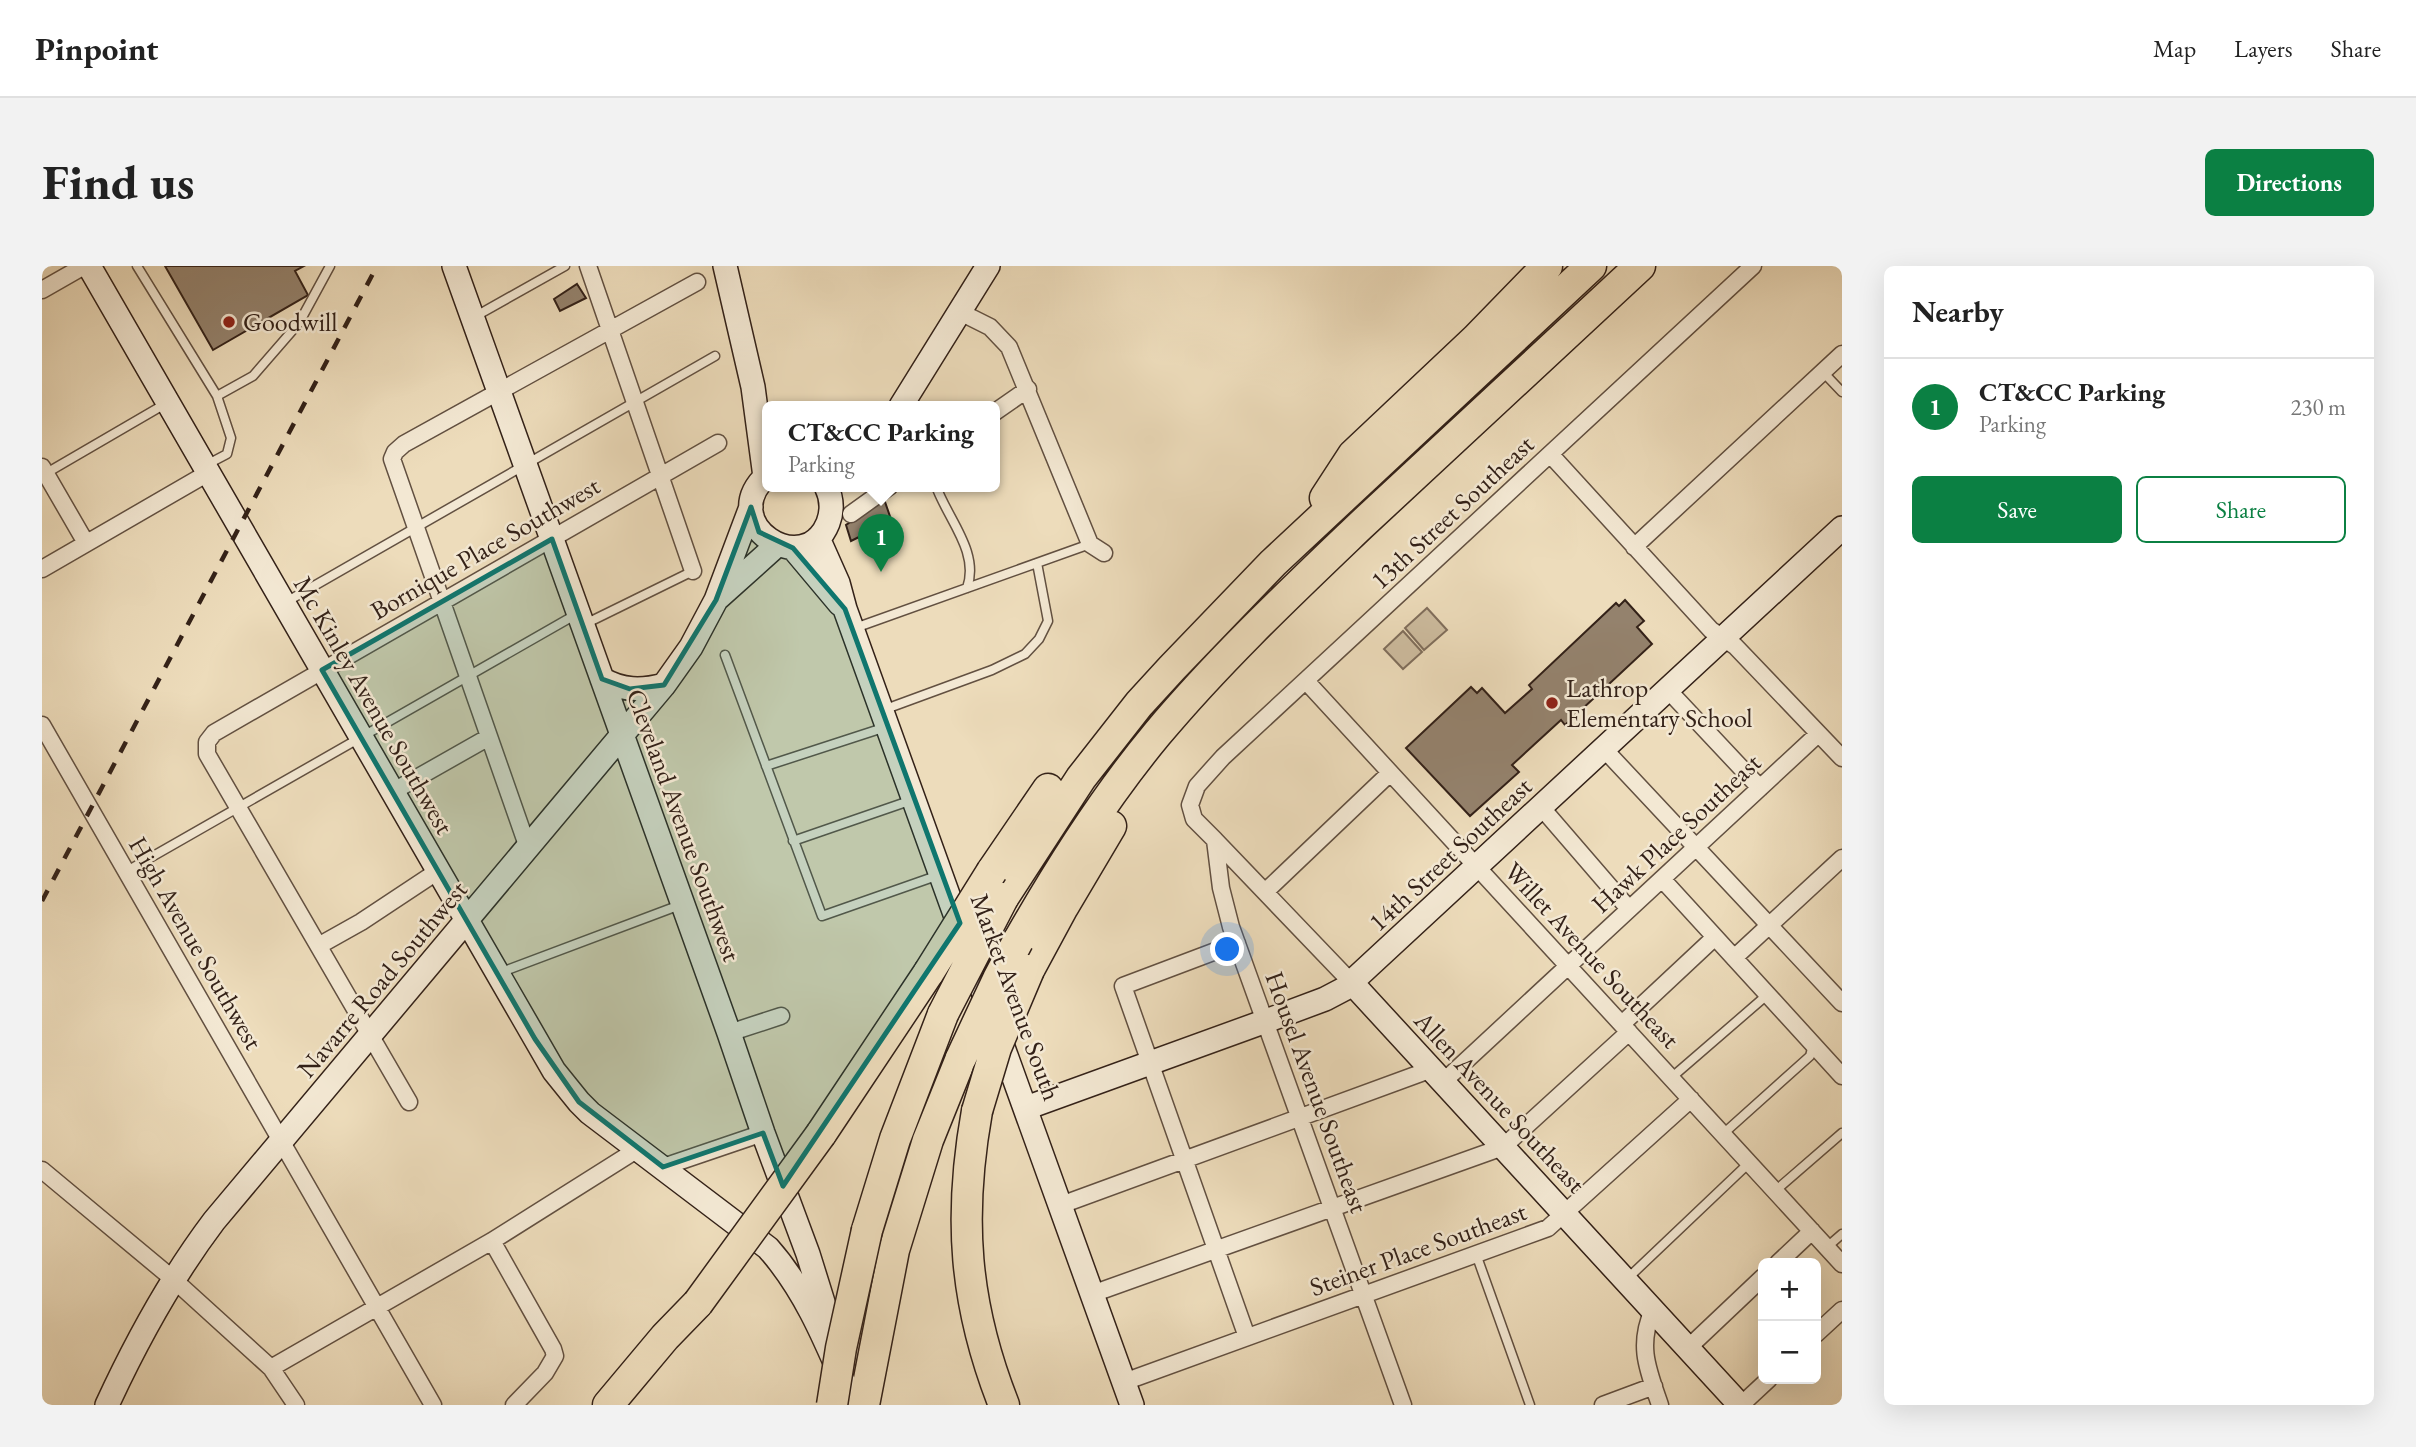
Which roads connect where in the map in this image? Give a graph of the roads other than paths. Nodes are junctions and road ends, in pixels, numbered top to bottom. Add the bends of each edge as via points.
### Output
1 (137, 266) edge
2 (330, 266) edge
3 (454, 266) edge
4 (565, 266) edge
5 (588, 266) edge
6 (725, 266) edge
7 (988, 266) edge
8 (1547, 266) edge
9 (1591, 266) edge
10 (1640, 266) edge
11 (1753, 266) edge
12 (92, 267) edge
13 (697, 282) dead end
14 (42, 290) edge
15 (960, 312) junction
16 (473, 318) junction
17 (611, 330) junction
18 (1842, 354) edge
19 (715, 356) dead end
20 (1824, 372) junction
21 (753, 387) junction
22 (1028, 389) junction
23 (499, 391) junction
24 (1842, 392) edge
25 (217, 396) junction
26 (635, 401) junction
27 (904, 401) edge
28 (167, 402) junction
29 (762, 408) edge
30 (1000, 409) edge
31 (718, 443) dead end
32 (762, 449) edge
33 (1550, 454) junction
34 (525, 465) junction
35 (206, 470) junction
36 (43, 472) edge
37 (662, 476) junction
38 (762, 482) edge
39 (835, 492) edge
40 (882, 492) edge
41 (939, 492) edge
42 (751, 507) junction
43 (851, 514) dead end
44 (416, 528) junction
45 (1842, 528) edge
46 (818, 538) junction
47 (552, 539) junction
48 (1297, 541) junction
49 (86, 543) junction
50 (1090, 544) junction
51 (785, 546) junction
52 (1634, 547) junction
53 (1104, 553) dead end
54 (1037, 562) junction
55 (1321, 564) junction
56 (42, 569) edge
57 (693, 571) joint
58 (967, 588) junction
59 (716, 600) junction
60 (442, 601) junction
61 (283, 603) junction
62 (849, 619) junction
63 (580, 620) junction
64 (1723, 638) junction
65 (725, 655) dead end
66 (321, 670) junction
67 (468, 676) junction
68 (602, 679) junction
69 (1306, 681) junction
70 (664, 685) junction
71 (1668, 690) junction
72 (886, 718) junction
73 (42, 725) edge
74 (1818, 734) junction
75 (622, 736) junction
76 (360, 737) junction
77 (489, 737) junction
78 (1604, 749) junction
79 (1842, 758) edge
80 (766, 766) junction
81 (1390, 772) junction
82 (1760, 788) junction
83 (392, 792) junction
84 (915, 799) junction
85 (240, 807) junction
86 (1541, 807) junction
87 (1215, 840) junction
88 (793, 841) junction
89 (1697, 847) junction
90 (528, 848) junction
91 (1842, 858) edge
92 (1478, 867) junction
93 (127, 871) junction
94 (438, 871) junction
95 (942, 874) junction
96 (1662, 879) junction
97 (997, 885) junction
98 (1265, 892) junction
99 (683, 904) junction
100 (1629, 909) junction
101 (467, 923) junction
102 (1769, 925) junction
103 (1715, 937) junction
104 (1237, 943) junction
105 (320, 946) junction
106 (1734, 958) junction
107 (1569, 966) junction
108 (497, 974) junction
109 (1352, 983) junction
110 (1767, 995) junction
111 (1842, 1003) edge
112 (781, 1016) dead end
113 (1266, 1021) junction
114 (1626, 1028) junction
115 (729, 1033) junction
116 (370, 1035) junction
117 (1813, 1045) junction
118 (1150, 1063) junction
119 (1438, 1075) junction
120 (1842, 1076) edge
121 (1671, 1078) junction
122 (1691, 1099) junction
123 (409, 1102) dead end
124 (1026, 1108) junction
125 (1300, 1118) junction
126 (763, 1133) junction
127 (1842, 1133) edge
128 (1723, 1134) junction
129 (281, 1141) junction
130 (1503, 1147) junction
131 (638, 1149) junction
132 (1185, 1161) junction
133 (1749, 1163) junction
134 (663, 1167) junction
135 (42, 1170) edge
136 (1775, 1191) junction
137 (1061, 1205) junction
138 (1333, 1208) junction
139 (1565, 1214) junction
140 (1812, 1231) junction
141 (1842, 1234) edge
142 (492, 1241) junction
143 (1827, 1247) junction
144 (1216, 1250) junction
145 (1476, 1254) junction
146 (901, 1255) junction
147 (1783, 1258) edge
148 (1842, 1264) edge
149 (173, 1279) junction
150 (1626, 1280) junction
151 (1758, 1282) edge
152 (1092, 1294) junction
153 (1364, 1295) junction
154 (698, 1303) junction
155 (377, 1306) junction
156 (1653, 1310) junction
157 (1842, 1310) edge
158 (1821, 1329) edge
159 (1247, 1337) junction
160 (1688, 1348) junction
161 (271, 1368) junction
162 (1124, 1382) junction
163 (1764, 1384) edge
164 (1654, 1386) junction
165 (107, 1405) edge
166 (296, 1405) edge
167 (433, 1405) edge
168 (514, 1405) edge
169 (608, 1405) edge
170 (634, 1405) edge
171 (832, 1405) edge
172 (853, 1405) edge
173 (864, 1405) edge
174 (884, 1405) edge
175 (1004, 1405) edge
176 (1132, 1405) edge
177 (1404, 1405) edge
178 (1530, 1405) edge
179 (1603, 1405) edge
180 (1660, 1405) edge
181 (1741, 1405) edge

1 - 25 lane
2 - 25 lane via 290,334 253,376
3 - 16 street, Cleveland Avenue Southwest
4 - 16 lane
5 - 17 street
6 - 21 street
7 - 15 street
8 - 48 highway via 1353,455
9 - 48 highway
10 - 55 highway
11 - 33 street, 13th Street Southeast
12 - 14 street
12 - 28 street, Mc Kinley Avenue Southwest
13 - 17 street
15 - 22 street via 1002,337
15 - 27 street
16 - 23 street, Cleveland Avenue Southwest
17 - 23 street
17 - 26 street
18 - 20 street
19 - 26 lane
20 - 24 lane
20 - 52 street
21 - 29 street
21 - 32 street
22 - 30 street
22 - 50 street
23 - 34 street, Cleveland Avenue Southwest
23 - 44 street via 404,444 393,455
25 - 35 lane via 231,438 227,454
26 - 34 lane
26 - 37 street
28 - 35 street, Mc Kinley Avenue Southwest
28 - 36 lane
31 - 37 street, Bornique Place Southwest
33 - 52 street
33 - 69 street, 13th Street Southeast
34 - 44 lane
34 - 47 street, Cleveland Avenue Southwest
35 - 49 street
35 - 61 street, Mc Kinley Avenue Southwest
36 - 49 street
37 - 47 street, Bornique Place Southwest
37 - 57 street
38 - 42 street, Navarre Road Southwest
39 - 46 street via 831,516
40 - 43 street
41 - 58 lane via 966,552
42 - 51 street, Market Avenue South via 759,532 768,541
42 - 59 street, Navarre Road Southwest
44 - 60 street
44 - 61 lane
45 - 64 street, 14th Street Southeast
46 - 51 street, Navarre Road Southwest via 806,545
46 - 62 street, Market Avenue South
47 - 60 street, Bornique Place Southwest
47 - 63 street, Cleveland Avenue Southwest
48 - 97 highway via 1139,704
49 - 56 street
50 - 53 street
50 - 54 lane
51 - 59 street, Navarre Road Southwest
51 - 62 street, Market Avenue South
52 - 64 street
54 - 58 lane
54 - 72 lane via 1048,621 1026,654
55 - 146 highway, bridge via 1155,736 1074,847 1018,941 961,1058
55 - 175 highway, bridge via 1260,645 1152,768 1091,858 1029,970 996,1048 977,1111 967,1174 966,1244 976,1317
57 - 63 lane
58 - 62 lane
59 - 70 street, Navarre Road Southwest
60 - 66 street, Bornique Place Southwest
60 - 67 street
61 - 66 street, Mc Kinley Avenue Southwest
62 - 72 street, Market Avenue South
63 - 67 lane
63 - 68 street, Cleveland Avenue Southwest
64 - 71 street, 14th Street Southeast
64 - 74 street
65 - 80 lane
66 - 76 street, Mc Kinley Avenue Southwest
66 - 85 street, Bornique Place Southwest via 214,733 207,742 207,754
67 - 76 lane
67 - 77 street
68 - 70 street via 631,689
68 - 75 street, Cleveland Avenue Southwest
69 - 81 street, Willet Avenue Southeast
69 - 87 street, 13th Street Southeast via 1199,782 1190,799 1193,816
70 - 75 street, Navarre Road Southwest
71 - 78 street, 14th Street Southeast
71 - 82 street
72 - 80 lane
72 - 84 street, Market Avenue South
73 - 93 street, High Avenue Southwest
74 - 79 street
74 - 82 street, Hawk Place Southeast
75 - 90 street, Navarre Road Southwest
75 - 99 street, Cleveland Avenue Southwest
76 - 83 street, Mc Kinley Avenue Southwest
76 - 85 lane
77 - 83 street
77 - 90 street
78 - 86 street, 14th Street Southeast
78 - 89 street
80 - 88 lane
81 - 92 street, Willet Avenue Southeast
81 - 98 street
82 - 89 street, Hawk Place Southeast
83 - 94 street, Mc Kinley Avenue Southwest
84 - 88 lane
84 - 95 street, Market Avenue South
85 - 93 lane
85 - 105 street
86 - 92 street, 14th Street Southeast
86 - 100 street
87 - 98 street, Allen Avenue Southeast
87 - 104 street, Housel Avenue Southeast via 1222,893
88 - 95 lane via 821,916
89 - 96 street, Hawk Place Southeast
89 - 102 street
90 - 101 street, Navarre Road Southwest
91 - 102 street
92 - 107 street, Willet Avenue Southeast
92 - 109 street, 14th Street Southeast
93 - 129 street, High Avenue Southwest
94 - 101 street, Mc Kinley Avenue Southwest
94 - 105 street
95 - 124 street, Market Avenue South
96 - 100 street, Hawk Place Southeast
96 - 103 street
97 - 154 highway, bridge via 929,972 821,1134
97 - 171 highway, bridge via 899,1127 867,1230
98 - 109 street, Allen Avenue Southeast
99 - 108 lane
99 - 115 street, Cleveland Avenue Southwest
100 - 107 street, Hawk Place Southeast
101 - 108 street, Mc Kinley Avenue Southwest
101 - 116 street, Navarre Road Southwest
102 - 106 street
102 - 111 street
103 - 106 street
103 - 114 street
104 - 113 street, Housel Avenue Southeast
104 - 118 street via 1123,986
105 - 116 street
106 - 110 street
107 - 114 street, Willet Avenue Southeast
107 - 119 street, Hawk Place Southeast
108 - 131 street, Mc Kinley Avenue Southwest via 566,1087 590,1113
109 - 113 street, 14th Street Southeast
109 - 119 street, Allen Avenue Southeast
110 - 117 street
110 - 121 lane
112 - 115 street
113 - 118 street, 14th Street Southeast
113 - 125 street, Housel Avenue Southeast
114 - 121 street, Willet Avenue Southeast
114 - 130 street
115 - 126 street, Cleveland Avenue Southwest
116 - 123 street
116 - 129 street, Navarre Road Southwest
117 - 120 street
117 - 128 lane via 1810,1056
118 - 124 street, 14th Street Southeast
118 - 132 street
119 - 125 street, Hawk Place Southeast
119 - 130 street, Allen Avenue Southeast
121 - 122 street, Willet Avenue Southeast
122 - 128 street, Willet Avenue Southeast
122 - 139 street, Steiner Place Southeast
124 - 137 street, Market Avenue South
125 - 132 street, Hawk Place Southeast
125 - 138 street, Housel Avenue Southeast
126 - 134 street
126 - 172 street, Cleveland Avenue Southwest via 821,1292
127 - 136 lane
128 - 133 street, Willet Avenue Southeast
129 - 149 street, Navarre Road Southwest
129 - 155 street, High Avenue Southwest
130 - 138 street
130 - 139 street, Allen Avenue Southeast
131 - 134 street, Mc Kinley Avenue Southwest
131 - 142 street
132 - 137 street, Hawk Place Southeast
132 - 144 street
133 - 136 street, Willet Avenue Southeast
133 - 150 lane
134 - 172 street, Mc Kinley Avenue Southwest via 768,1248 788,1270
135 - 149 street
136 - 140 street, Willet Avenue Southeast
137 - 152 street, Market Avenue South
138 - 144 street
138 - 153 street, Housel Avenue Southeast
139 - 145 street, Steiner Place Southeast via 1548,1228
139 - 150 street, Allen Avenue Southeast
140 - 143 street, Willet Avenue Southeast
140 - 147 street
141 - 143 lane
142 - 155 street
142 - 168 street via 553,1349 554,1360
143 - 148 street, Willet Avenue Southeast
144 - 152 street
144 - 159 street
145 - 153 street, Steiner Place Southeast
145 - 178 lane
146 - 173 highway
146 - 174 highway
149 - 161 street
149 - 165 street, Navarre Road Southwest
150 - 156 street, Allen Avenue Southeast
151 - 160 street
152 - 162 street, Market Avenue South
153 - 159 street, Steiner Place Southeast
153 - 177 street, Housel Avenue Southeast
154 - 169 highway
154 - 170 highway via 668,1359
155 - 161 street
155 - 167 street, High Avenue Southwest
156 - 160 street, Allen Avenue Southeast
156 - 164 street via 1644,1348
157 - 158 street
159 - 162 street, Steiner Place Southeast
160 - 181 street, Allen Avenue Southeast
161 - 166 street
162 - 176 street, Market Avenue South
163 - 181 street
164 - 179 street
164 - 180 street

